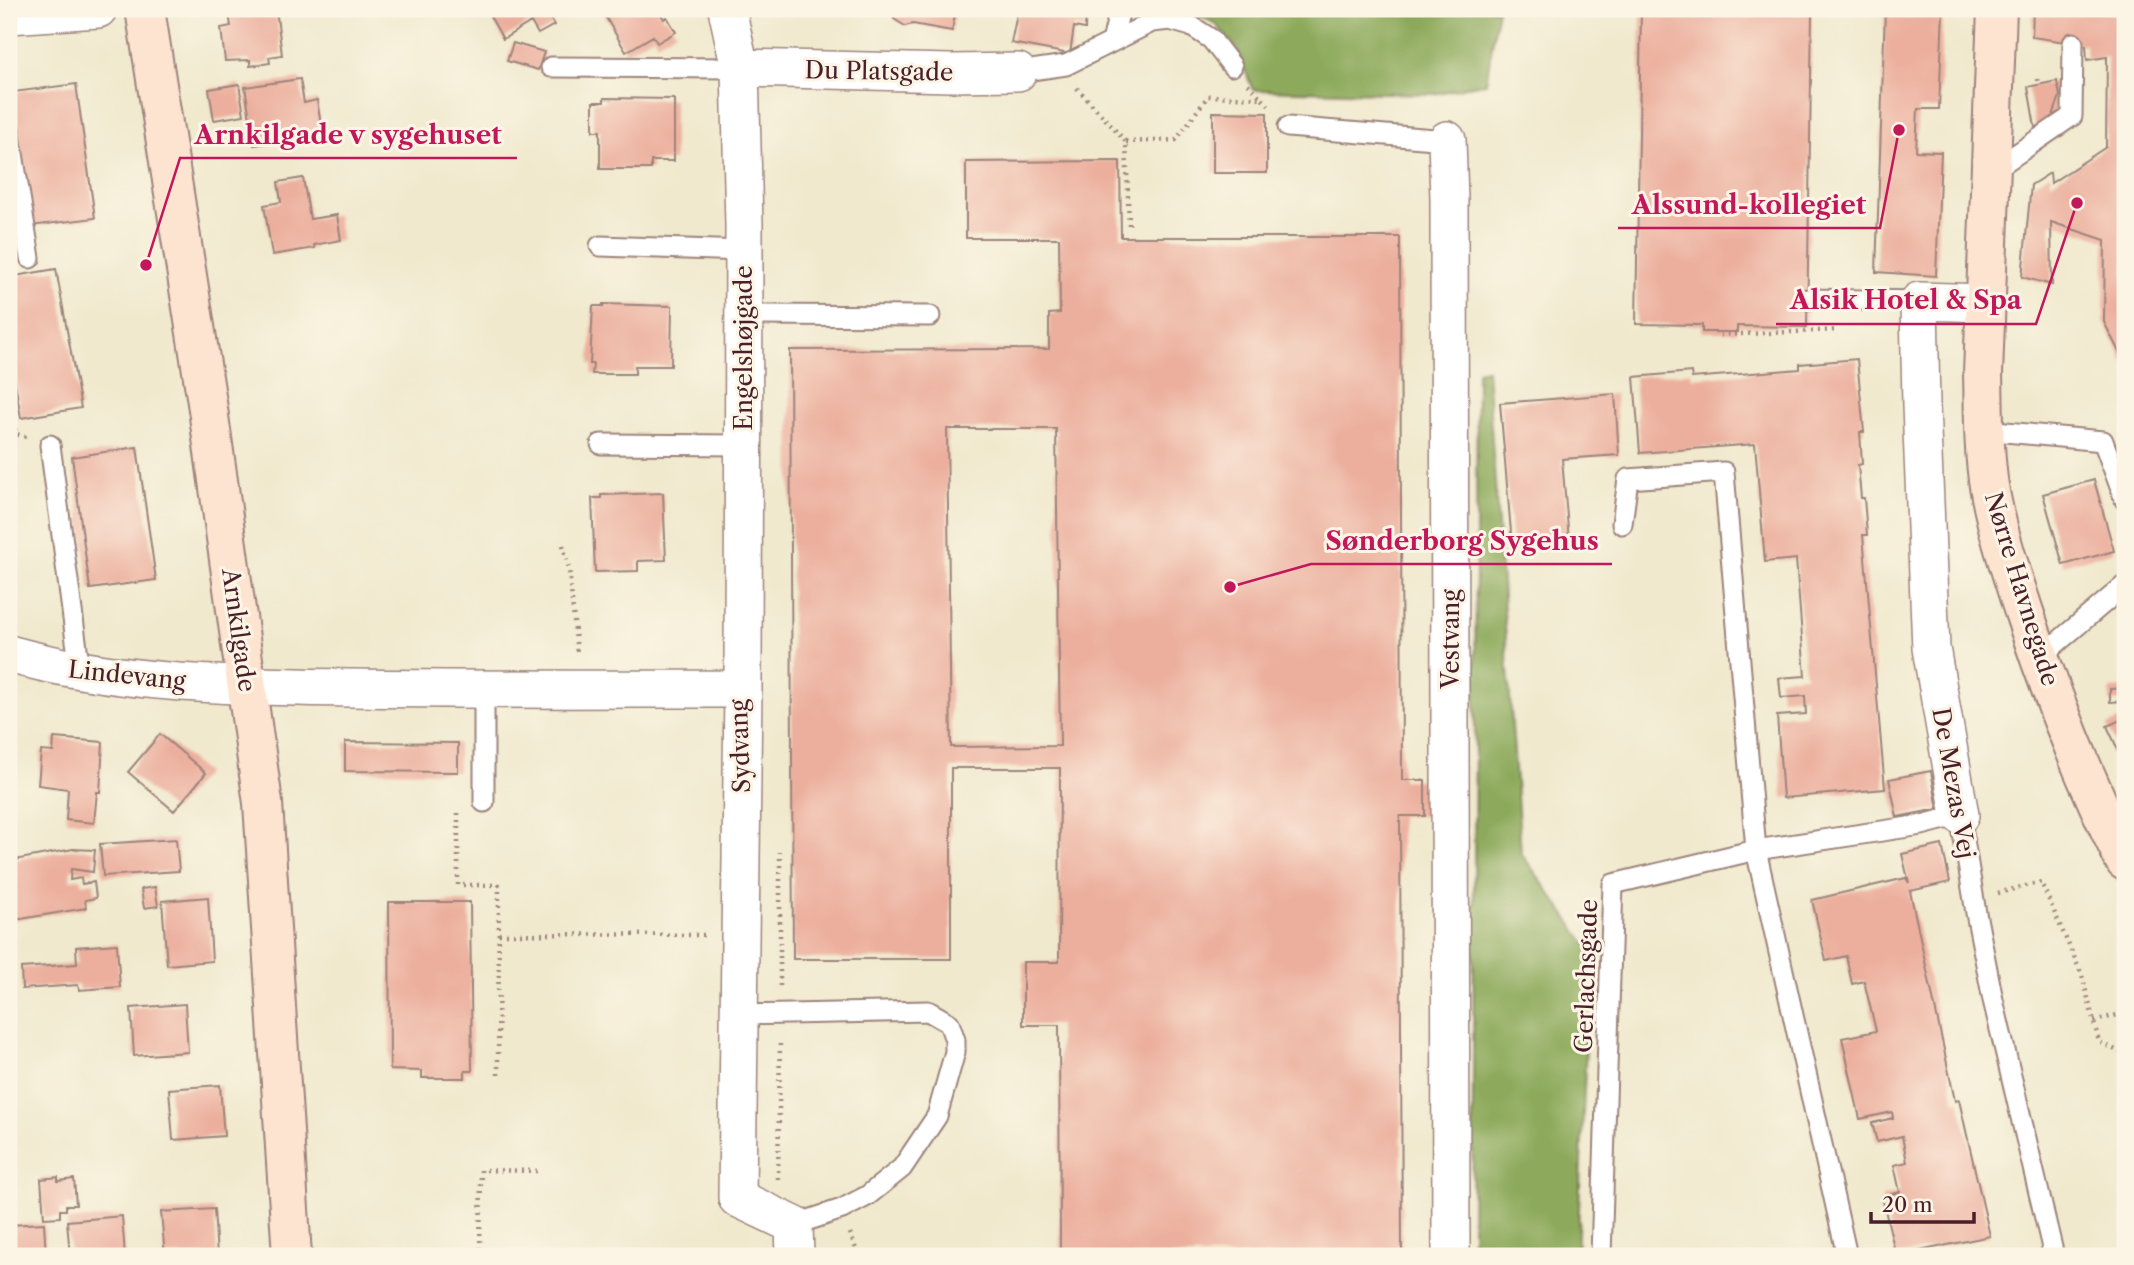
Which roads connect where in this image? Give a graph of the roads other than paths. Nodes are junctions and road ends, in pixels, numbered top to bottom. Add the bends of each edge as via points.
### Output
1 (98, 9) edge
2 (145, 9) edge
3 (727, 9) edge
4 (1120, 9) edge
5 (1997, 9) edge
6 (9, 15) edge
7 (1112, 42) junction
8 (2073, 43) dead end
9 (1232, 66) road end
10 (551, 67) dead end
11 (740, 68) junction
12 (1018, 72) joint
13 (1288, 127) road end
14 (9, 129) edge
15 (1447, 140) joint
16 (1992, 171) junction
17 (600, 246) dead end
18 (744, 251) junction
19 (30, 258) dead end
20 (1807, 299) dead end
21 (1919, 301) junction
22 (1986, 303) junction
23 (743, 315) junction
24 (930, 316) dead end
25 (1984, 430) junction
26 (601, 444) dead end
27 (50, 445) road end
28 (743, 445) junction
29 (2125, 500) edge
30 (1622, 524) dead end
31 (2125, 584) edge
32 (9, 654) edge
33 (2039, 657) junction
34 (80, 671) junction
35 (247, 686) junction
36 (484, 689) junction
37 (743, 689) junction
38 (484, 802) dead end
39 (1960, 815) junction
40 (1756, 850) junction
41 (2125, 861) edge
42 (739, 1015) junction
43 (794, 1241) edge
44 (292, 1256) edge
45 (1451, 1256) edge
46 (1601, 1256) edge
47 (1847, 1256) edge
48 (2054, 1256) edge

1 - 6 street
2 - 35 street, Arnkilgade
3 - 11 street, Engelshøjgade
4 - 7 lane
5 - 16 street, Nørre Havnegade
7 - 9 lane via 1152,22 1170,20 1211,39
7 - 12 lane via 1066,65
8 - 16 lane via 2072,116
10 - 11 lane
11 - 12 street, Du Platsgade
11 - 18 street, Engelshøjgade
13 - 15 lane, Vestvang
14 - 19 lane
15 - 45 street, Vestvang
16 - 22 street, Nørre Havnegade
17 - 18 lane
18 - 23 street, Engelshøjgade
20 - 21 lane
21 - 22 street
21 - 39 street, De Mezas Vej via 1931,648
22 - 25 street, Nørre Havnegade
23 - 24 lane
23 - 28 street, Engelshøjgade
25 - 29 lane via 2103,441
25 - 33 street, Nørre Havnegade via 1989,486
26 - 28 lane
27 - 34 lane
28 - 37 street, Engelshøjgade
30 - 40 lane via 1628,479 1724,472
31 - 33 lane
32 - 34 street, Lindevang
33 - 41 street, Nørre Havnegade via 2096,802
34 - 35 street, Lindevang
35 - 36 street, Sydvang
35 - 44 street, Arnkilgade via 263,803
36 - 37 street, Sydvang
36 - 38 lane
37 - 42 street, Sydvang
39 - 40 lane, Gerlachsgade
39 - 48 lane, De Mezas Vej via 1993,1000
40 - 46 lane, Gerlachsgade via 1613,884
40 - 47 lane
42 - 43 street, Sydvang via 737,1198
42 - 43 lane via 928,1012 949,1023 955,1040 937,1116 902,1168 867,1196

